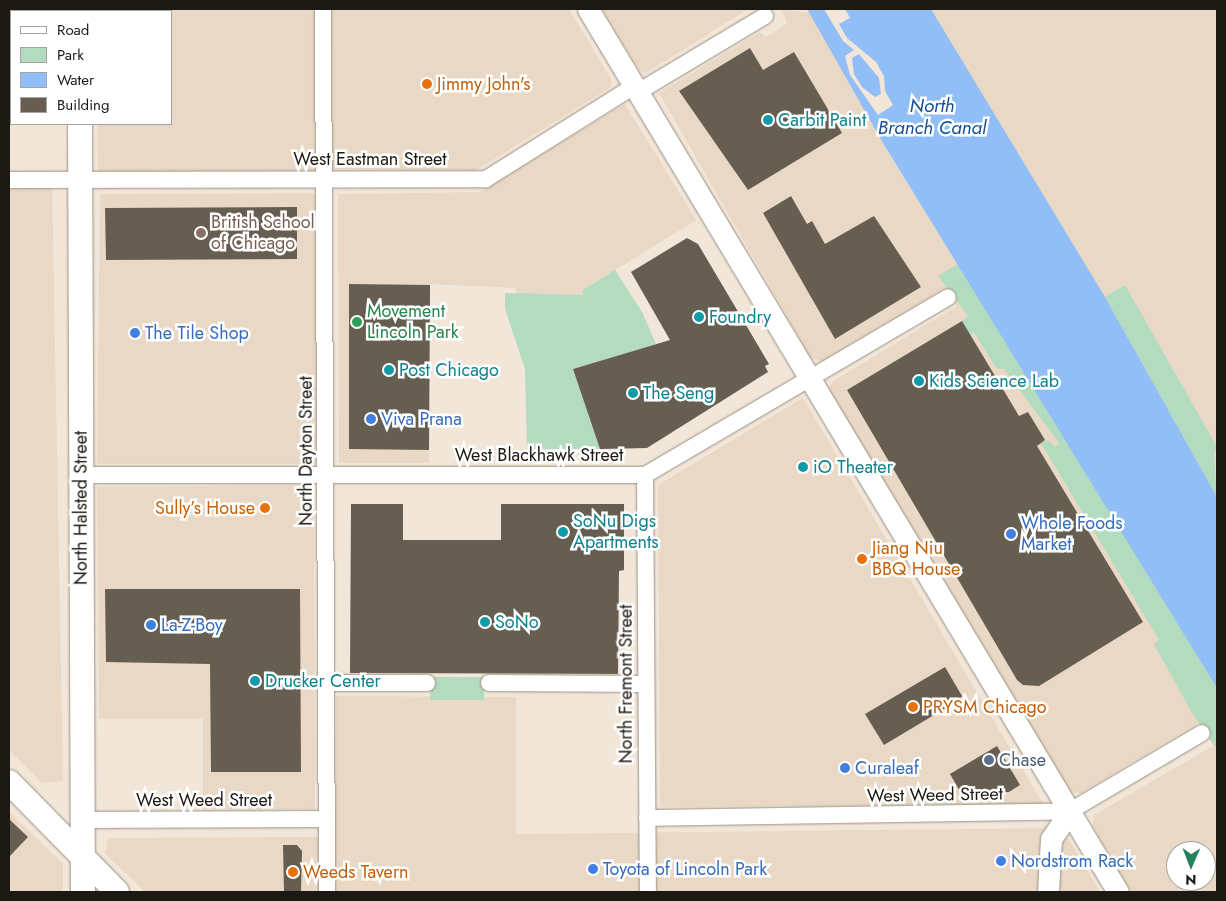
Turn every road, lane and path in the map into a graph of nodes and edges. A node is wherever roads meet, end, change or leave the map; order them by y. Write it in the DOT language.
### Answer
graph roads {
  1 [pos="323,9"];
  2 [pos="588,9"];
  3 [pos="765,16"];
  4 [pos="636,89"];
  5 [pos="80,125"];
  6 [pos="9,180"];
  7 [pos="80,180"];
  8 [pos="325,180"];
  9 [pos="948,297"];
  10 [pos="810,379"];
  11 [pos="81,474"];
  12 [pos="326,475"];
  13 [pos="645,475"];
  14 [pos="326,683"];
  15 [pos="489,683"];
  16 [pos="427,684"];
  17 [pos="646,684"];
  18 [pos="1202,733"];
  19 [pos="9,782"];
  20 [pos="1070,811"];
  21 [pos="647,818"];
  22 [pos="327,819"];
  23 [pos="82,820"];
  24 [pos="83,858"];
  25 [pos="82,892"];
  26 [pos="117,892"];
  27 [pos="327,892"];
  28 [pos="648,892"];
  29 [pos="1048,892"];
  30 [pos="1118,892"];
  1 -- 8 [label="street, North Dayton Street"];
  2 -- 4 [label="street"];
  3 -- 4 [label="street, West Eastman Street"];
  4 -- 8 [label="street, West Eastman Street"];
  4 -- 10 [label="street"];
  5 -- 7 [label="main road, North Halsted Street"];
  6 -- 7 [label="street, West Eastman Street"];
  7 -- 8 [label="street, West Eastman Street"];
  7 -- 11 [label="main road, North Halsted Street"];
  8 -- 12 [label="street, North Dayton Street"];
  9 -- 10 [label="street, West Blackhawk Street"];
  10 -- 13 [label="street, West Blackhawk Street"];
  10 -- 20 [label="street"];
  11 -- 12 [label="street, West Blackhawk Street"];
  11 -- 23 [label="main road, North Halsted Street"];
  12 -- 13 [label="street, West Blackhawk Street"];
  12 -- 14 [label="street, North Dayton Street"];
  13 -- 17 [label="street, North Fremont Street"];
  14 -- 16 [label="street"];
  14 -- 22 [label="street, North Dayton Street"];
  15 -- 17 [label="street"];
  17 -- 21 [label="street, North Fremont Street"];
  18 -- 20 [label="street, West Weed Street"];
  19 -- 24 [label="main road"];
  20 -- 21 [label="street, West Weed Street"];
  20 -- 29 [label="street"];
  20 -- 30 [label="street"];
  21 -- 28 [label="street, North Fremont Street"];
  22 -- 23 [label="street, West Weed Street"];
  22 -- 27 [label="street, North Dayton Street"];
  23 -- 24 [label="main road, North Halsted Street"];
  24 -- 25 [label="main road, North Halsted Street"];
  24 -- 26 [label="main road"];
}
